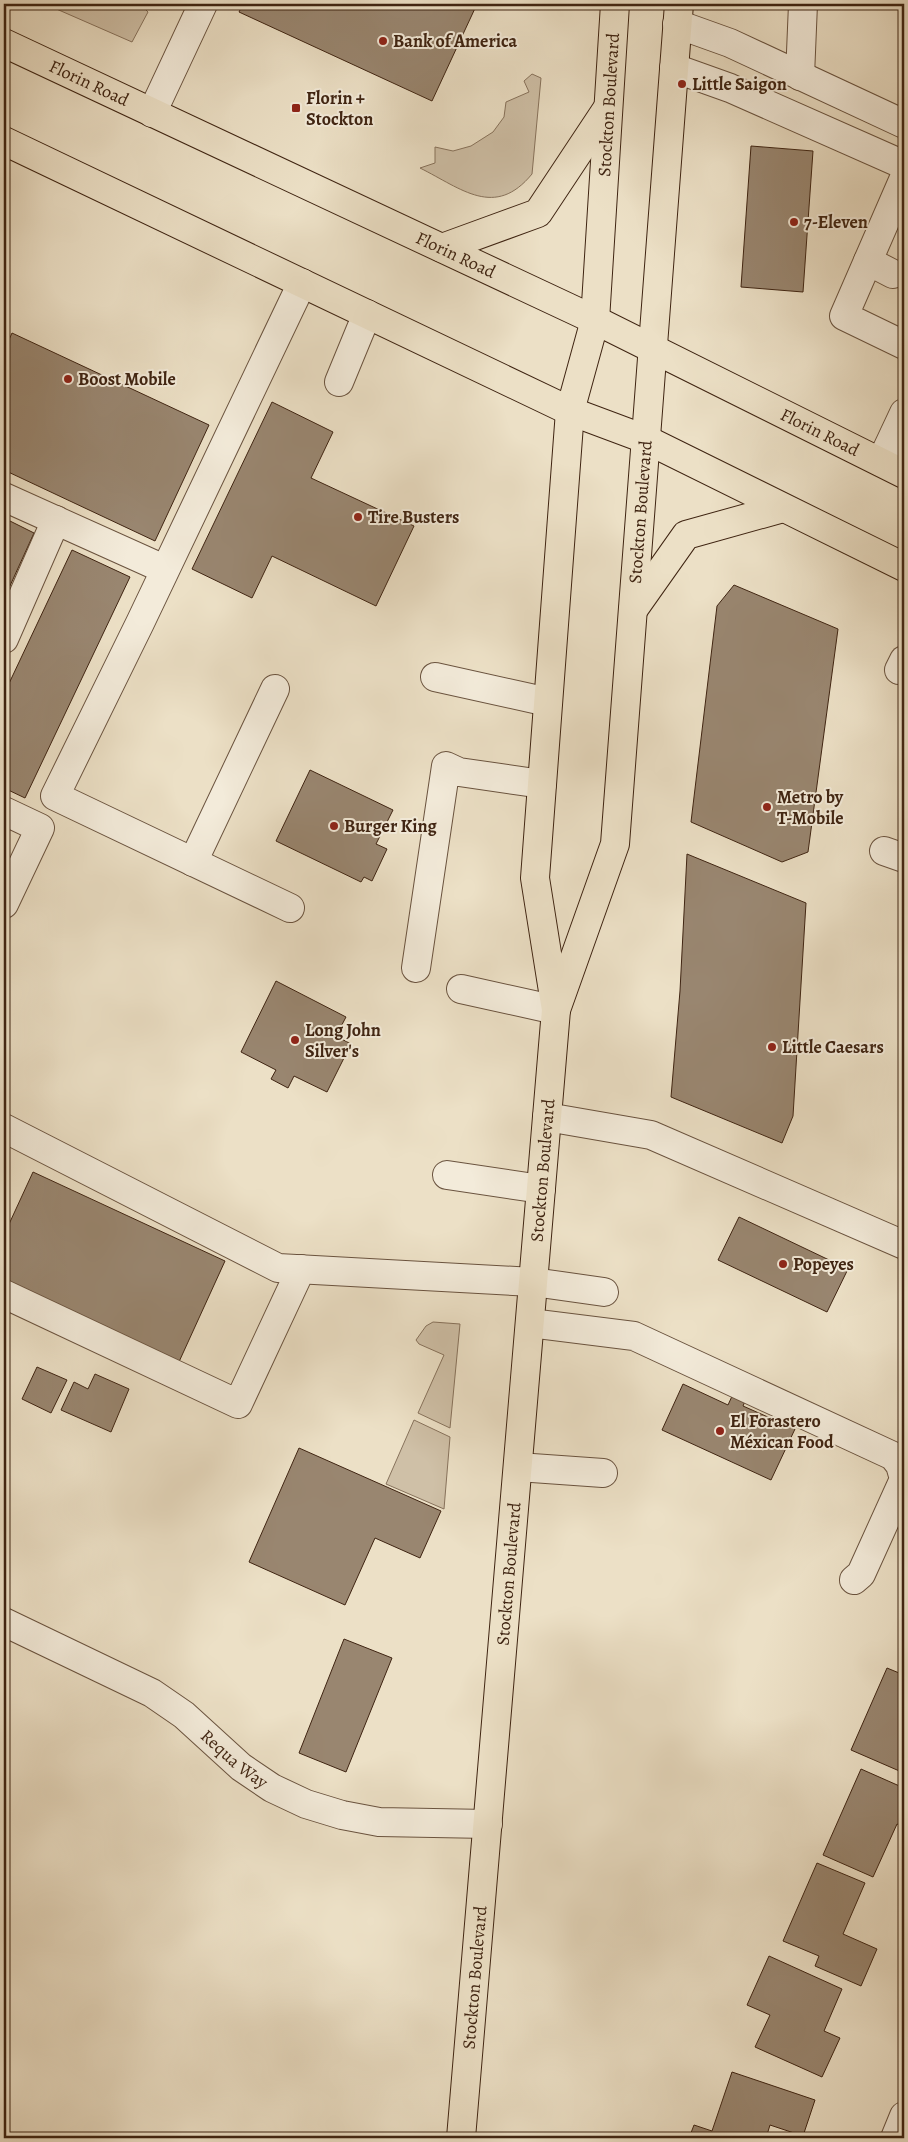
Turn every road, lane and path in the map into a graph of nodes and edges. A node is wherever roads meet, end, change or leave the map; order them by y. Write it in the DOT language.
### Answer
graph roads {
  1 [pos="203,4"];
  2 [pos="615,4"];
  3 [pos="803,4"];
  4 [pos="678,14"];
  5 [pos="4,43"];
  6 [pos="674,68"];
  7 [pos="800,76"];
  8 [pos="608,108"];
  9 [pos="152,113"];
  10 [pos="904,124"];
  11 [pos="4,141"];
  12 [pos="904,166"];
  13 [pos="904,178"];
  14 [pos="895,226"];
  15 [pos="442,248"];
  16 [pos="868,260"];
  17 [pos="893,274"];
  18 [pos="302,283"];
  19 [pos="367,314"];
  20 [pos="595,320"];
  21 [pos="904,345"];
  22 [pos="652,348"];
  23 [pos="339,382"];
  24 [pos="570,411"];
  25 [pos="904,413"];
  26 [pos="645,439"];
  27 [pos="893,468"];
  28 [pos="4,497"];
  29 [pos="783,508"];
  30 [pos="56,520"];
  31 [pos="904,567"];
  32 [pos="164,569"];
  33 [pos="632,611"];
  34 [pos="4,639"];
  35 [pos="435,677"];
  36 [pos="275,689"];
  37 [pos="548,702"];
  38 [pos="542,784"];
  39 [pos="4,811"];
  40 [pos="193,862"];
  41 [pos="4,904"];
  42 [pos="290,908"];
  43 [pos="416,968"];
  44 [pos="460,989"];
  45 [pos="556,1010"];
  46 [pos="547,1117"];
  47 [pos="4,1128"];
  48 [pos="447,1175"];
  49 [pos="541,1189"];
  50 [pos="904,1244"];
  51 [pos="301,1269"];
  52 [pos="534,1282"];
  53 [pos="604,1292"];
  54 [pos="4,1294"];
  55 [pos="530,1323"];
  56 [pos="518,1467"];
  57 [pos="603,1473"];
  58 [pos="854,1580"];
  59 [pos="4,1622"];
  60 [pos="488,1824"];
  61 [pos="904,2116"];
  62 [pos="461,2138"];
  63 [pos="895,2138"];
  1 -- 9 [label="street"];
  2 -- 8 [label="main road, Stockton Boulevard"];
  3 -- 7 [label="street"];
  4 -- 6 [label="main road, Stockton Boulevard"];
  4 -- 7 [label="street"];
  5 -- 9 [label="main road, Florin Road"];
  6 -- 12 [label="street"];
  6 -- 22 [label="main road, Stockton Boulevard"];
  7 -- 10 [label="street"];
  8 -- 15 [label="main road"];
  8 -- 20 [label="main road, Stockton Boulevard"];
  9 -- 15 [label="main road, Florin Road"];
  11 -- 18 [label="main road"];
  13 -- 14 [label="street"];
  14 -- 16 [label="street"];
  15 -- 20 [label="main road, Florin Road"];
  16 -- 17 [label="street"];
  16 -- 21 [label="street"];
  18 -- 19 [label="main road"];
  18 -- 32 [label="street"];
  19 -- 23 [label="street"];
  19 -- 24 [label="main road"];
  20 -- 22 [label="main road, Florin Road"];
  20 -- 24 [label="main road, Stockton Boulevard"];
  22 -- 26 [label="main road, Stockton Boulevard"];
  22 -- 27 [label="main road, Florin Road"];
  24 -- 26 [label="main road"];
  24 -- 37 [label="main road, Stockton Boulevard"];
  25 -- 27 [label="street"];
  26 -- 29 [label="main road"];
  26 -- 33 [label="main road, Stockton Boulevard"];
  28 -- 30 [label="street"];
  29 -- 31 [label="main road"];
  29 -- 33 [label="main road"];
  30 -- 32 [label="street"];
  30 -- 34 [label="street"];
  32 -- 40 [label="street"];
  33 -- 45 [label="main road, Stockton Boulevard"];
  35 -- 37 [label="street"];
  36 -- 40 [label="street"];
  37 -- 38 [label="main road, Stockton Boulevard"];
  38 -- 43 [label="street"];
  38 -- 45 [label="main road, Stockton Boulevard"];
  39 -- 41 [label="street"];
  40 -- 42 [label="street"];
  44 -- 45 [label="street"];
  45 -- 46 [label="main road, Stockton Boulevard"];
  46 -- 49 [label="main road, Stockton Boulevard"];
  46 -- 50 [label="street"];
  47 -- 51 [label="street"];
  48 -- 49 [label="street"];
  49 -- 52 [label="main road, Stockton Boulevard"];
  51 -- 52 [label="street"];
  51 -- 54 [label="street"];
  52 -- 53 [label="street"];
  52 -- 55 [label="main road, Stockton Boulevard"];
  55 -- 56 [label="main road, Stockton Boulevard"];
  55 -- 58 [label="street"];
  56 -- 57 [label="street"];
  56 -- 60 [label="main road, Stockton Boulevard"];
  59 -- 60 [label="street, Requa Way"];
  60 -- 62 [label="main road, Stockton Boulevard"];
  61 -- 63 [label="street"];
}
